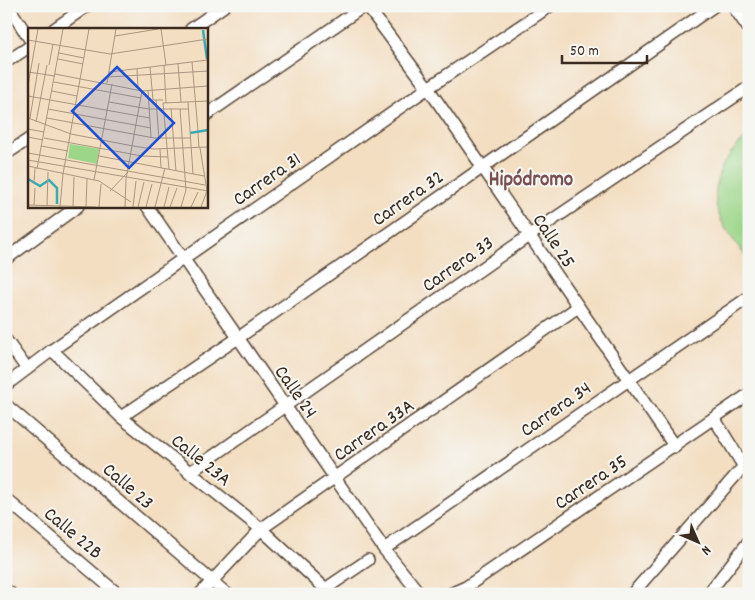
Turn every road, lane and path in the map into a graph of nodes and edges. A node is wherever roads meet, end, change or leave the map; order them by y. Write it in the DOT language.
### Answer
graph roads {
  1 [pos="8,6"];
  2 [pos="87,6"];
  3 [pos="224,6"];
  4 [pos="366,6"];
  5 [pos="550,6"];
  6 [pos="714,6"];
  7 [pos="733,6"];
  8 [pos="55,28"];
  9 [pos="192,28"];
  10 [pos="749,29"];
  11 [pos="28,36"];
  12 [pos="28,48"];
  13 [pos="6,62"];
  14 [pos="749,87"];
  15 [pos="428,88"];
  16 [pos="208,114"];
  17 [pos="28,140"];
  18 [pos="6,154"];
  19 [pos="483,166"];
  20 [pos="75,208"];
  21 [pos="148,208"];
  22 [pos="530,235"];
  23 [pos="184,258"];
  24 [pos="6,259"];
  25 [pos="749,297"];
  26 [pos="578,307"];
  27 [pos="238,338"];
  28 [pos="6,340"];
  29 [pos="52,350"];
  30 [pos="27,369"];
  31 [pos="628,380"];
  32 [pos="6,385"];
  33 [pos="749,394"];
  34 [pos="6,405"];
  35 [pos="284,406"];
  36 [pos="121,417"];
  37 [pos="714,418"];
  38 [pos="675,447"];
  39 [pos="746,471"];
  40 [pos="189,473"];
  41 [pos="335,479"];
  42 [pos="6,499"];
  43 [pos="261,529"];
  44 [pos="749,541"];
  45 [pos="384,549"];
  46 [pos="368,560"];
  47 [pos="212,581"];
  48 [pos="6,590"];
  49 [pos="328,591"];
  50 [pos="470,591"];
  51 [pos="11,594"];
  52 [pos="118,594"];
  53 [pos="200,594"];
  54 [pos="227,594"];
  55 [pos="420,594"];
  56 [pos="450,594"];
  57 [pos="632,594"];
  58 [pos="708,594"];
  1 -- 11 [label="street"];
  2 -- 8 [label="street"];
  3 -- 9 [label="street"];
  4 -- 15 [label="street, Calle 25"];
  4 -- 16 [label="street"];
  5 -- 15 [label="street, Carrera 31"];
  6 -- 19 [label="street, Carrera 32"];
  7 -- 10 [label="street"];
  12 -- 13 [label="street"];
  14 -- 22 [label="street, Carrera 33"];
  15 -- 19 [label="street, Calle 25"];
  15 -- 23 [label="street, Carrera 31"];
  17 -- 18 [label="street"];
  19 -- 22 [label="street, Calle 25"];
  19 -- 27 [label="street, Carrera 32"];
  20 -- 24 [label="street"];
  21 -- 23 [label="street, Calle 24"];
  22 -- 26 [label="street, Calle 25"];
  22 -- 35 [label="street, Carrera 33"];
  23 -- 27 [label="street, Calle 24"];
  23 -- 29 [label="street, Carrera 31"];
  25 -- 31 [label="street, Carrera 34"];
  26 -- 31 [label="street, Calle 25"];
  26 -- 41 [label="street, Carrera 33A"];
  27 -- 35 [label="street, Calle 24"];
  27 -- 36 [label="street, Carrera 32"];
  28 -- 30 [label="street"];
  29 -- 30 [label="street, Carrera 31"];
  29 -- 36 [label="street, Calle 23A"];
  30 -- 32 [label="street, Carrera 31"];
  31 -- 38 [label="street, Calle 25"];
  31 -- 45 [label="street, Carrera 34"];
  33 -- 37 [label="street, Carrera 35"];
  34 -- 47 [label="street, Calle 23"];
  35 -- 40 [label="street, Carrera 33"];
  35 -- 41 [label="street, Calle 24"];
  36 -- 40 [label="street, Calle 23A"];
  37 -- 38 [label="street, Carrera 35"];
  37 -- 39 [label="street"];
  38 -- 50 [label="street, Carrera 35"];
  39 -- 57 [label="street"];
  40 -- 43 [label="street, Calle 23A"];
  41 -- 43 [label="street, Carrera 33A"];
  41 -- 45 [label="street, Calle 24"];
  42 -- 52 [label="street, Calle 22B"];
  43 -- 47 [label="street, Carrera 33A"];
  43 -- 49 [label="street, Calle 23A"];
  44 -- 58 [label="street"];
  45 -- 55 [label="street, Calle 24"];
  46 -- 49 [label="street"];
  47 -- 53 [label="street, Carrera 33A"];
  47 -- 54 [label="street, Calle 23"];
  48 -- 51 [label="street"];
  50 -- 56 [label="street, Carrera 35"];
}
